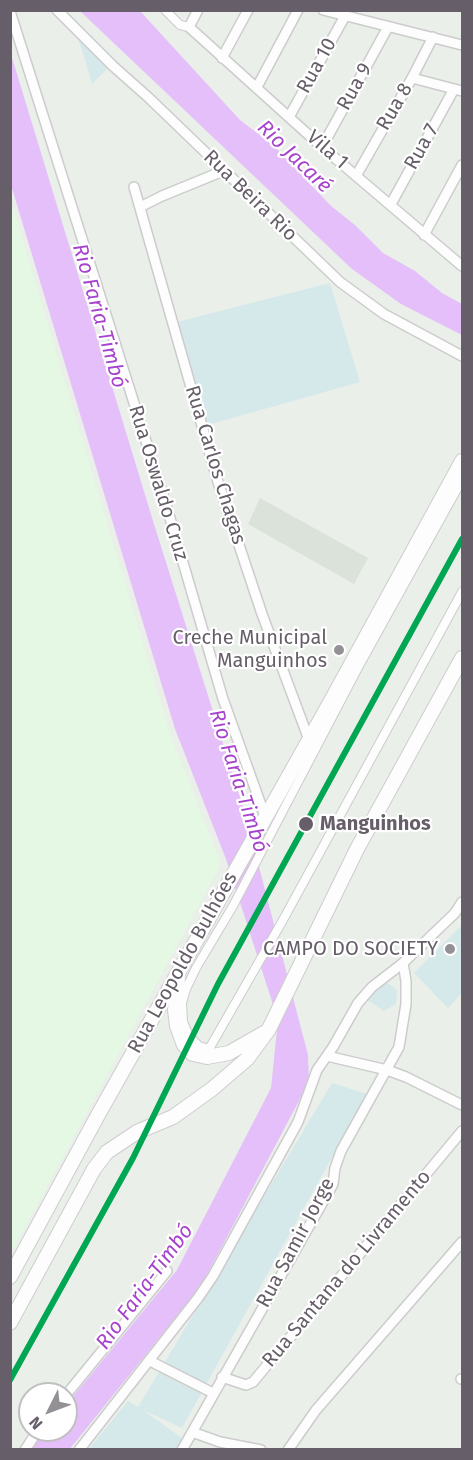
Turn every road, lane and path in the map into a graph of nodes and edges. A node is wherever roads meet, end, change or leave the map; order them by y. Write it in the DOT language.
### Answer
graph roads {
  1 [pos="57,10"];
  2 [pos="165,10"];
  3 [pos="198,10"];
  4 [pos="248,10"];
  5 [pos="298,10"];
  6 [pos="323,10"];
  7 [pos="10,11"];
  8 [pos="345,16"];
  9 [pos="189,27"];
  10 [pos="388,27"];
  11 [pos="433,37"];
  12 [pos="462,45"];
  13 [pos="222,58"];
  14 [pos="412,78"];
  15 [pos="257,87"];
  16 [pos="458,90"];
  17 [pos="289,117"];
  18 [pos="322,147"];
  19 [pos="462,165"];
  20 [pos="223,171"];
  21 [pos="356,176"];
  22 [pos="134,187"];
  23 [pos="391,204"];
  24 [pos="140,207"];
  25 [pos="424,235"];
  26 [pos="461,262"];
  27 [pos="462,356"];
  28 [pos="462,461"];
  29 [pos="462,480"];
  30 [pos="462,592"];
  31 [pos="462,658"];
  32 [pos="309,740"];
  33 [pos="265,816"];
  34 [pos="462,902"];
  35 [pos="403,963"];
  36 [pos="179,971"];
  37 [pos="272,1024"];
  38 [pos="327,1056"];
  39 [pos="387,1070"];
  40 [pos="462,1105"];
  41 [pos="462,1131"];
  42 [pos="462,1242"];
  43 [pos="167,1271"];
  44 [pos="10,1277"];
  45 [pos="10,1323"];
  46 [pos="150,1361"];
  47 [pos="222,1377"];
  48 [pos="77,1382"];
  49 [pos="213,1393"];
  50 [pos="192,1432"];
  51 [pos="223,1446"];
  52 [pos="80,1449"];
  53 [pos="182,1449"];
  54 [pos="261,1449"];
  55 [pos="288,1449"];
  1 -- 20 [label="street, Rua Beira Rio"];
  2 -- 9 [label="street, Vila 1"];
  3 -- 9 [label="street"];
  4 -- 13 [label="street"];
  5 -- 15 [label="street"];
  6 -- 8 [label="street"];
  7 -- 33 [label="street, Rua Oswaldo Cruz"];
  8 -- 10 [label="street"];
  8 -- 17 [label="street, Rua 10"];
  9 -- 13 [label="street, Vila 1"];
  10 -- 11 [label="street"];
  10 -- 18 [label="street, Rua 9"];
  11 -- 12 [label="street"];
  11 -- 14 [label="street, Rua 8"];
  13 -- 15 [label="street, Vila 1"];
  14 -- 16 [label="street"];
  14 -- 21 [label="street, Rua 8"];
  15 -- 17 [label="street, Vila 1"];
  16 -- 23 [label="street, Rua 7"];
  17 -- 18 [label="street, Vila 1"];
  18 -- 21 [label="street, Vila 1"];
  19 -- 25 [label="street"];
  20 -- 24 [label="street"];
  20 -- 27 [label="street, Rua Beira Rio"];
  21 -- 23 [label="street, Vila 1"];
  22 -- 24 [label="street, Rua Carlos Chagas"];
  23 -- 25 [label="street, Vila 1"];
  24 -- 32 [label="street, Rua Carlos Chagas"];
  25 -- 26 [label="street, Vila 1"];
  28 -- 32 [label="main road, Rua Leopoldo Bulhões"];
  29 -- 30 [label="street"];
  31 -- 37 [label="main road"];
  32 -- 33 [label="main road, Rua Leopoldo Bulhões"];
  33 -- 36 [label="main road, Rua Leopoldo Bulhões"];
  34 -- 35 [label="street"];
  35 -- 38 [label="street"];
  35 -- 39 [label="street, Rua Samir Jorge"];
  36 -- 37 [label="main road"];
  36 -- 44 [label="main road, Rua Leopoldo Bulhões"];
  37 -- 45 [label="main road"];
  38 -- 39 [label="street"];
  38 -- 46 [label="street"];
  39 -- 40 [label="street"];
  39 -- 47 [label="street, Rua Samir Jorge"];
  41 -- 47 [label="street, Rua Santana do Livramento"];
  42 -- 55 [label="street"];
  43 -- 48 [label="street"];
  46 -- 49 [label="street"];
  46 -- 52 [label="street"];
  47 -- 49 [label="street, Rua Samir Jorge"];
  49 -- 50 [label="street, Rua Samir Jorge"];
  50 -- 51 [label="street"];
  50 -- 53 [label="street, Rua Samir Jorge"];
  51 -- 54 [label="street"];
}
